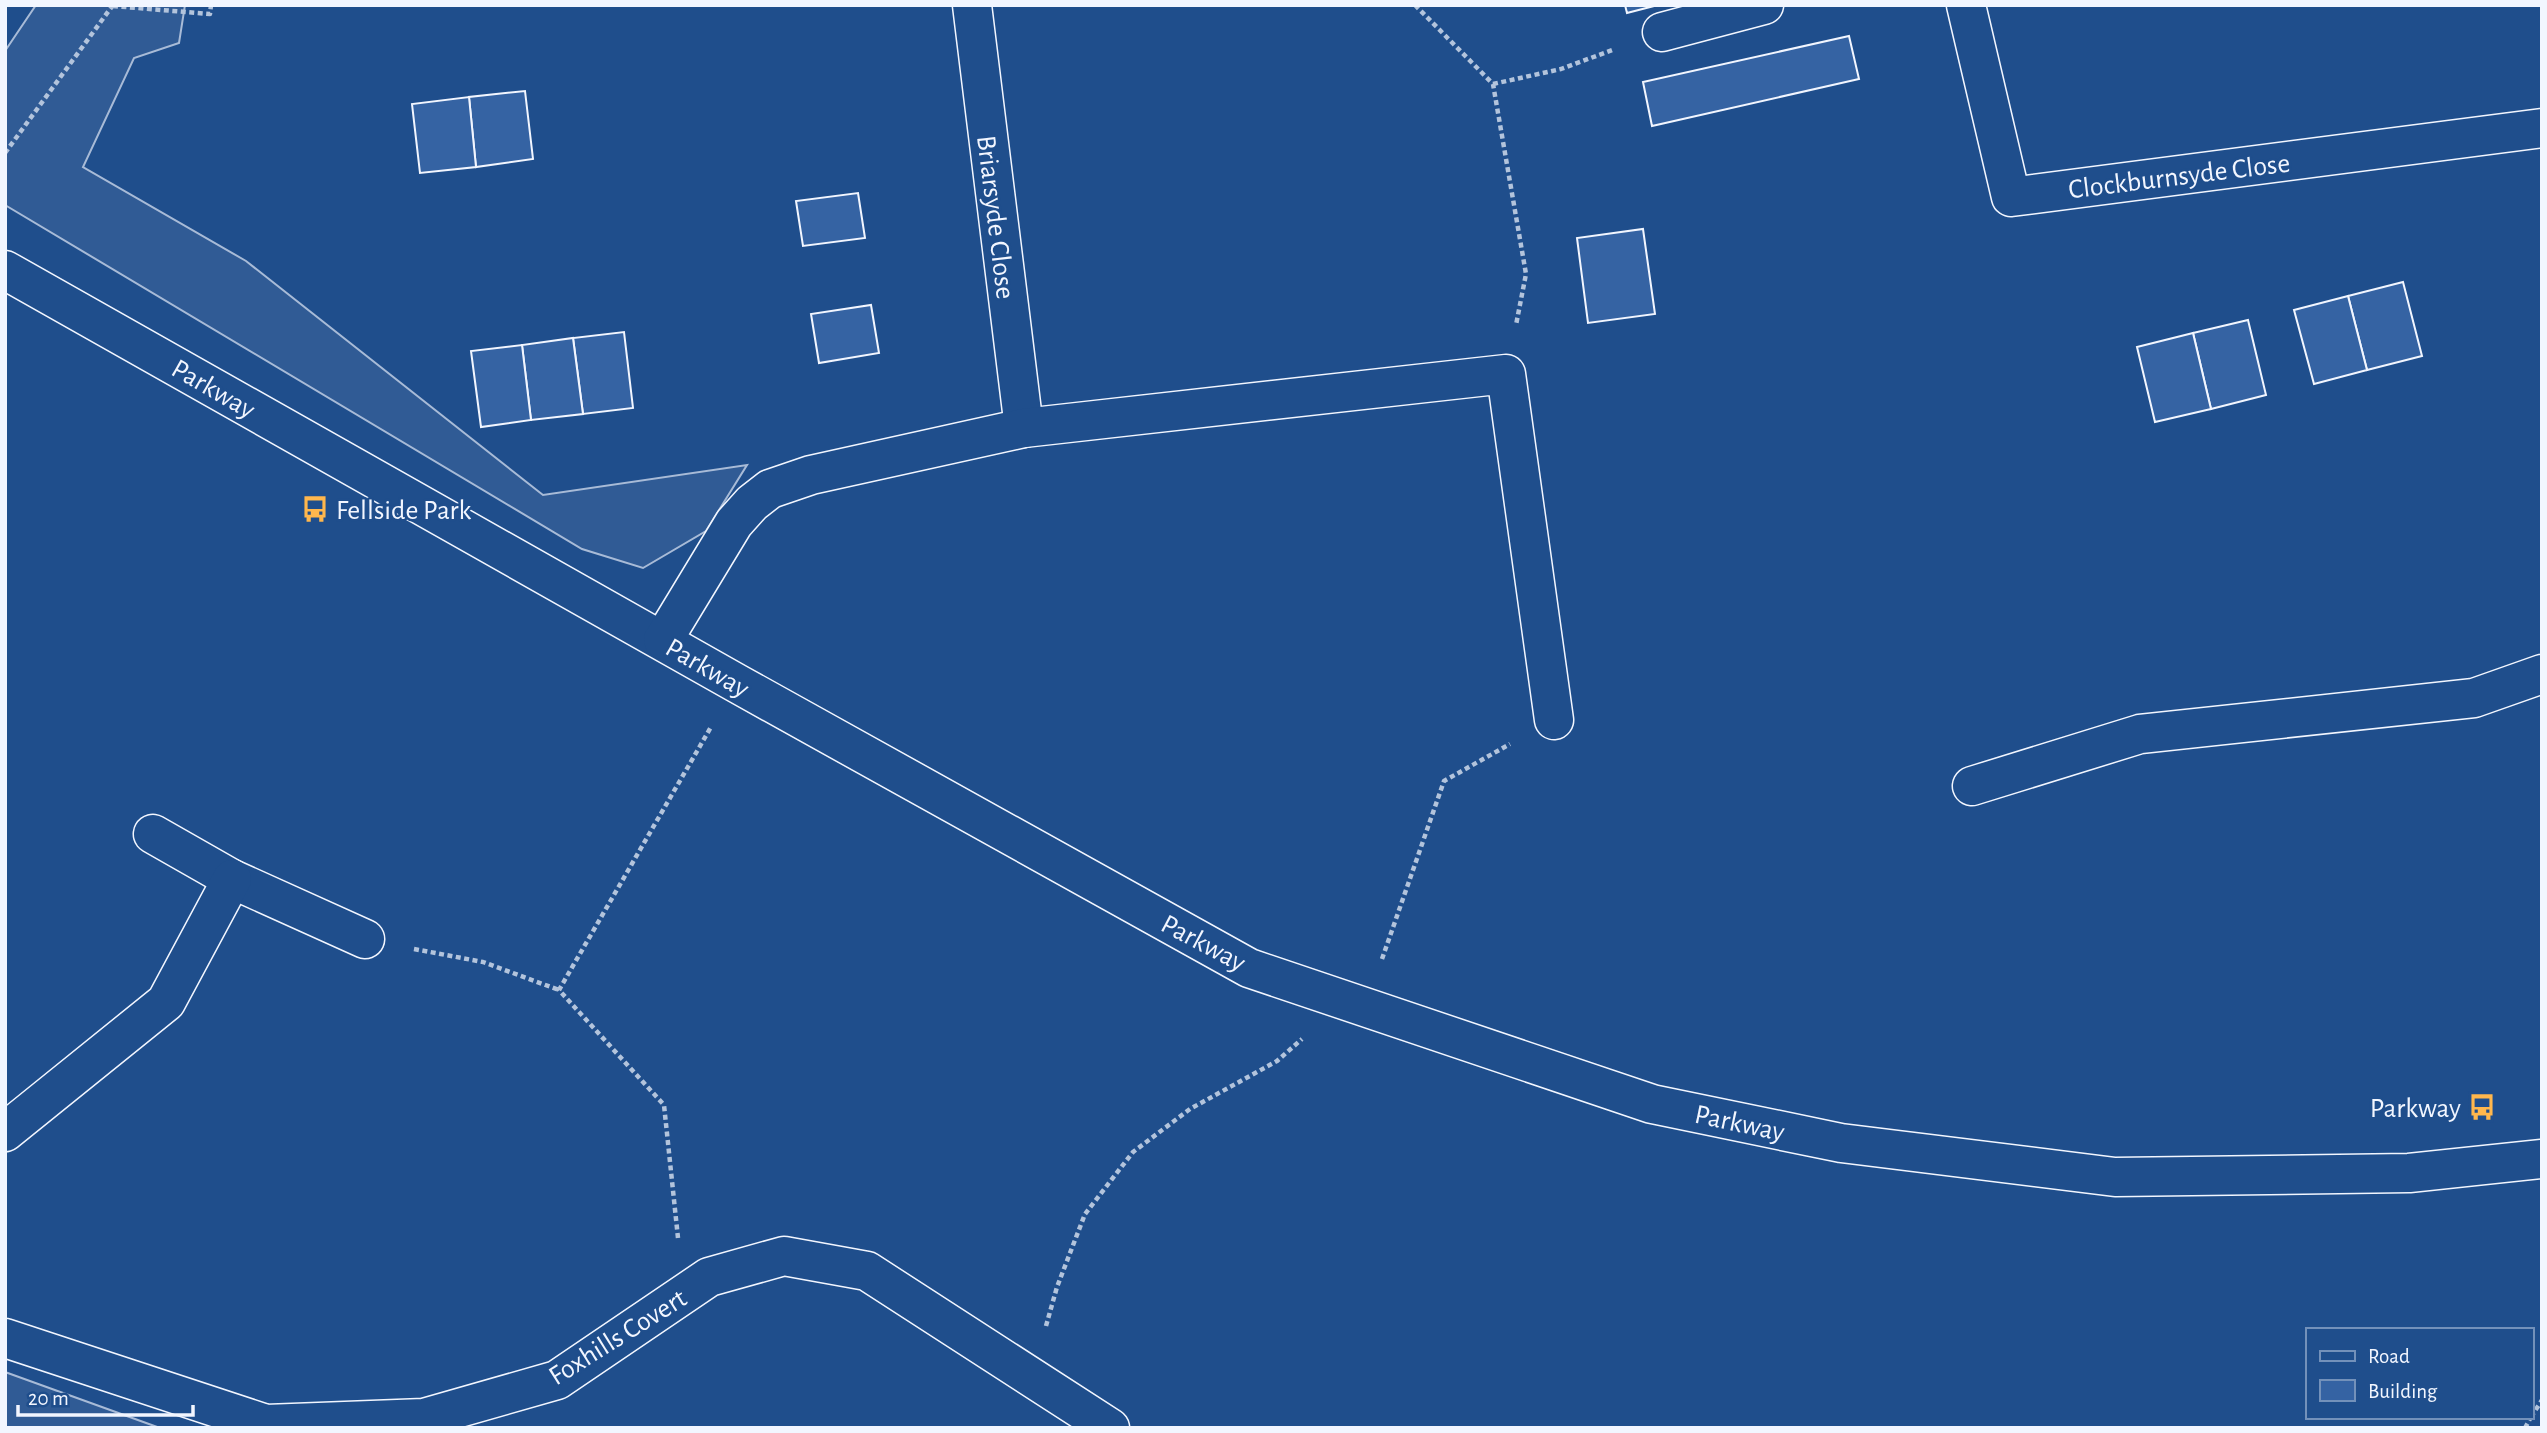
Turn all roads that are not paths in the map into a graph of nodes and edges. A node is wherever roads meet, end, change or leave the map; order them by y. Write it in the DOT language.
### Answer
graph roads {
  1 [pos="972,5"];
  2 [pos="1764,5"];
  3 [pos="1966,5"];
  4 [pos="1662,32"];
  5 [pos="2542,128"];
  6 [pos="5,270"];
  7 [pos="1024,428"];
  8 [pos="663,640"];
  9 [pos="2542,674"];
  10 [pos="1554,720"];
  11 [pos="1972,786"];
  12 [pos="153,834"];
  13 [pos="232,878"];
  14 [pos="365,939"];
  15 [pos="5,1132"];
  16 [pos="2542,1159"];
  17 [pos="5,1338"];
  18 [pos="1111,1428"];
  1 -- 7 [label="street, Briarsyde Close"];
  2 -- 4 [label="street"];
  3 -- 5 [label="street, Clockburnsyde Close"];
  6 -- 8 [label="street, Parkway"];
  7 -- 8 [label="street"];
  7 -- 10 [label="street"];
  8 -- 16 [label="street, Parkway"];
  9 -- 11 [label="street"];
  12 -- 13 [label="street"];
  13 -- 14 [label="street"];
  13 -- 15 [label="street"];
  17 -- 18 [label="street, Foxhills Covert"];
}
